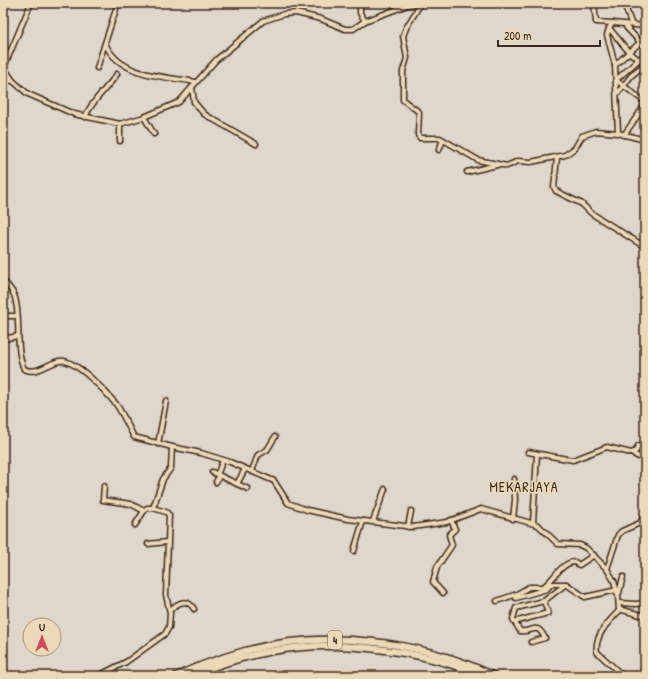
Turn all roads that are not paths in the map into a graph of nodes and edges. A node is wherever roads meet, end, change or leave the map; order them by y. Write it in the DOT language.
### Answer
graph roads {
  1 [pos="31,3"];
  2 [pos="118,3"];
  3 [pos="360,3"];
  4 [pos="421,3"];
  5 [pos="594,3"];
  6 [pos="624,3"];
  7 [pos="407,4"];
  8 [pos="365,21"];
  9 [pos="612,22"];
  10 [pos="631,23"];
  11 [pos="645,26"];
  12 [pos="626,27"];
  13 [pos="609,28"];
  14 [pos="645,38"];
  15 [pos="105,42"];
  16 [pos="640,42"];
  17 [pos="629,52"];
  18 [pos="645,54"];
  19 [pos="639,60"];
  20 [pos="645,64"];
  21 [pos="615,65"];
  22 [pos="4,67"];
  23 [pos="97,68"];
  24 [pos="116,74"];
  25 [pos="3,79"];
  26 [pos="616,80"];
  27 [pos="12,81"];
  28 [pos="196,82"];
  29 [pos="192,86"];
  30 [pos="624,86"];
  31 [pos="617,94"];
  32 [pos="645,102"];
  33 [pos="645,105"];
  34 [pos="85,117"];
  35 [pos="144,117"];
  36 [pos="120,124"];
  37 [pos="618,133"];
  38 [pos="154,134"];
  39 [pos="624,135"];
  40 [pos="443,140"];
  41 [pos="645,140"];
  42 [pos="120,141"];
  43 [pos="256,144"];
  44 [pos="439,150"];
  45 [pos="557,158"];
  46 [pos="498,165"];
  47 [pos="467,172"];
  48 [pos="645,247"];
  49 [pos="3,280"];
  50 [pos="3,316"];
  51 [pos="17,316"];
  52 [pos="18,336"];
  53 [pos="3,339"];
  54 [pos="166,401"];
  55 [pos="275,437"];
  56 [pos="158,444"];
  57 [pos="638,446"];
  58 [pos="172,447"];
  59 [pos="528,452"];
  60 [pos="631,453"];
  61 [pos="537,454"];
  62 [pos="223,460"];
  63 [pos="645,460"];
  64 [pos="245,469"];
  65 [pos="252,471"];
  66 [pos="212,472"];
  67 [pos="218,475"];
  68 [pos="514,479"];
  69 [pos="216,482"];
  70 [pos="237,484"];
  71 [pos="104,486"];
  72 [pos="248,489"];
  73 [pos="385,489"];
  74 [pos="153,508"];
  75 [pos="411,510"];
  76 [pos="144,511"];
  77 [pos="645,514"];
  78 [pos="513,519"];
  79 [pos="452,520"];
  80 [pos="364,521"];
  81 [pos="373,521"];
  82 [pos="533,523"];
  83 [pos="640,523"];
  84 [pos="135,525"];
  85 [pos="645,526"];
  86 [pos="408,527"];
  87 [pos="167,542"];
  88 [pos="148,544"];
  89 [pos="354,551"];
  90 [pos="594,555"];
  91 [pos="607,569"];
  92 [pos="622,577"];
  93 [pos="566,584"];
  94 [pos="617,590"];
  95 [pos="443,593"];
  96 [pos="618,596"];
  97 [pos="516,598"];
  98 [pos="497,601"];
  99 [pos="544,601"];
  100 [pos="619,603"];
  101 [pos="645,603"];
  102 [pos="194,609"];
  103 [pos="170,610"];
  104 [pos="619,610"];
  105 [pos="641,615"];
  106 [pos="514,622"];
  107 [pos="531,642"];
  108 [pos="98,676"];
  109 [pos="176,676"];
  110 [pos="189,676"];
  111 [pos="482,676"];
  112 [pos="494,676"];
  113 [pos="623,676"];
  1 -- 22 [label="street"];
  2 -- 15 [label="street"];
  3 -- 8 [label="street"];
  4 -- 7 [label="street"];
  4 -- 40 [label="street"];
  5 -- 9 [label="street"];
  6 -- 10 [label="street"];
  7 -- 8 [label="street"];
  8 -- 28 [label="street"];
  9 -- 10 [label="street"];
  9 -- 13 [label="street"];
  10 -- 11 [label="street"];
  12 -- 16 [label="street"];
  13 -- 17 [label="street"];
  13 -- 21 [label="street"];
  14 -- 16 [label="street"];
  15 -- 23 [label="street"];
  15 -- 28 [label="street"];
  16 -- 17 [label="street"];
  17 -- 19 [label="street"];
  17 -- 21 [label="street"];
  18 -- 19 [label="street"];
  19 -- 26 [label="street"];
  20 -- 30 [label="street"];
  21 -- 26 [label="street"];
  22 -- 27 [label="street"];
  24 -- 34 [label="street"];
  25 -- 27 [label="street"];
  26 -- 30 [label="street"];
  26 -- 31 [label="street"];
  27 -- 34 [label="street"];
  28 -- 29 [label="street"];
  29 -- 35 [label="street"];
  29 -- 43 [label="street"];
  30 -- 31 [label="street"];
  30 -- 32 [label="street"];
  31 -- 37 [label="street"];
  33 -- 39 [label="street"];
  34 -- 36 [label="street"];
  35 -- 36 [label="street"];
  35 -- 38 [label="street"];
  36 -- 42 [label="street"];
  37 -- 39 [label="street"];
  37 -- 45 [label="street"];
  39 -- 41 [label="street"];
  40 -- 44 [label="street"];
  40 -- 46 [label="street"];
  45 -- 46 [label="street"];
  45 -- 48 [label="street"];
  46 -- 47 [label="street"];
  49 -- 51 [label="street"];
  50 -- 51 [label="street"];
  51 -- 52 [label="street"];
  52 -- 53 [label="street"];
  52 -- 56 [label="street"];
  54 -- 56 [label="street"];
  55 -- 65 [label="street"];
  56 -- 58 [label="street"];
  57 -- 60 [label="street"];
  58 -- 62 [label="street"];
  58 -- 74 [label="street"];
  59 -- 61 [label="street"];
  60 -- 61 [label="street"];
  60 -- 63 [label="street"];
  61 -- 82 [label="street"];
  62 -- 64 [label="street"];
  62 -- 67 [label="street"];
  64 -- 65 [label="street"];
  64 -- 70 [label="street"];
  65 -- 80 [label="street"];
  66 -- 67 [label="street"];
  67 -- 69 [label="street"];
  67 -- 70 [label="street"];
  68 -- 78 [label="street"];
  70 -- 72 [label="street"];
  71 -- 76 [label="street"];
  73 -- 81 [label="street"];
  74 -- 76 [label="street"];
  74 -- 87 [label="street"];
  75 -- 86 [label="street"];
  76 -- 84 [label="street"];
  77 -- 83 [label="street"];
  78 -- 79 [label="street"];
  78 -- 82 [label="street"];
  79 -- 86 [label="street"];
  79 -- 95 [label="street"];
  80 -- 81 [label="street"];
  80 -- 89 [label="street"];
  81 -- 86 [label="street"];
  82 -- 90 [label="street"];
  83 -- 85 [label="street"];
  83 -- 91 [label="street"];
  87 -- 88 [label="street"];
  87 -- 103 [label="street"];
  90 -- 91 [label="street"];
  90 -- 98 [label="street"];
  91 -- 94 [label="street"];
  92 -- 96 [label="street"];
  93 -- 94 [label="street"];
  93 -- 97 [label="street"];
  93 -- 99 [label="street"];
  94 -- 96 [label="street"];
  96 -- 100 [label="street"];
  99 -- 106 [label="street"];
  99 -- 106 [label="street"];
  100 -- 101 [label="street"];
  100 -- 104 [label="street"];
  102 -- 103 [label="street"];
  103 -- 108 [label="street"];
  104 -- 105 [label="street"];
  104 -- 113 [label="street"];
  106 -- 107 [label="street"];
  109 -- 112 [label="highway, 4"];
  110 -- 111 [label="highway, 4"];
}
